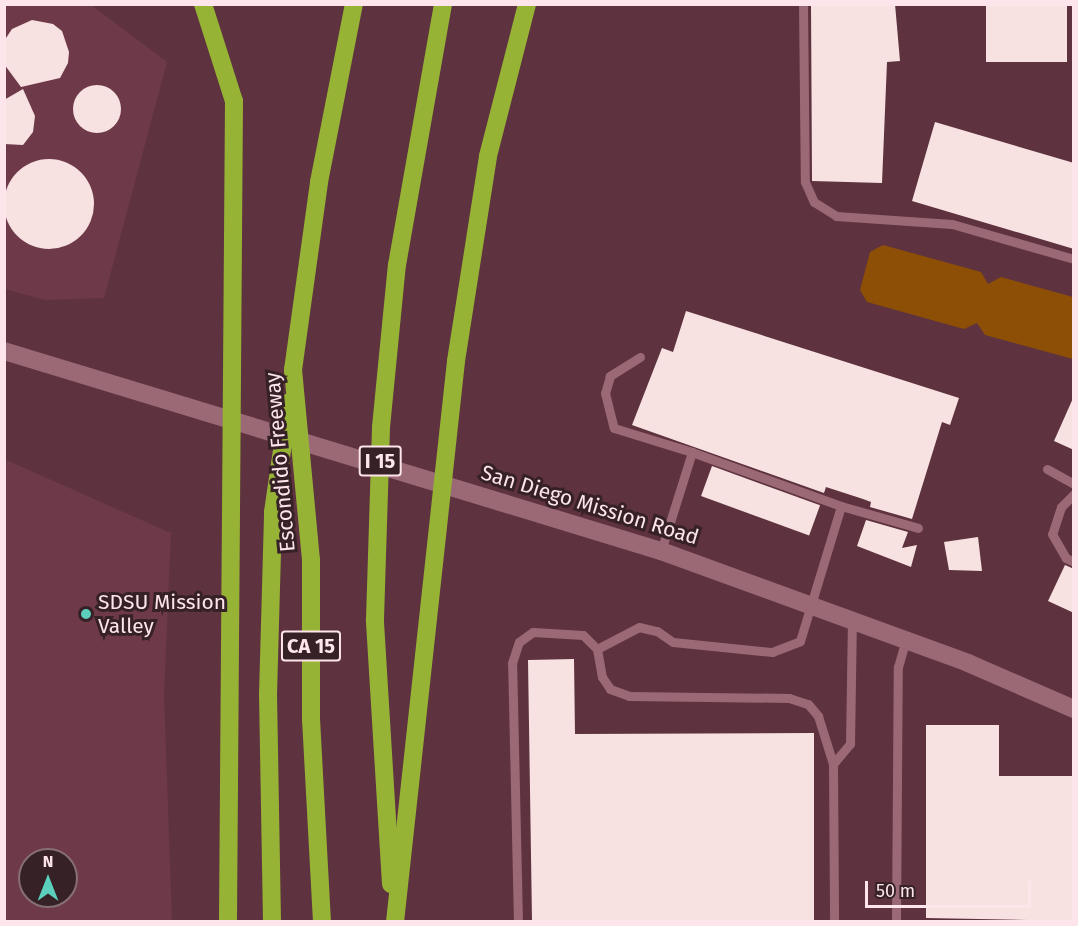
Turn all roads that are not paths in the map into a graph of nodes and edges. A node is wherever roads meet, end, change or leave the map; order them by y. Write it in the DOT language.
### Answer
graph roads {
  1 [pos="203,4"];
  2 [pos="354,4"];
  3 [pos="442,4"];
  4 [pos="527,4"];
  5 [pos="803,4"];
  6 [pos="1074,259"];
  7 [pos="4,351"];
  8 [pos="640,357"];
  9 [pos="4,362"];
  10 [pos="293,370"];
  11 [pos="88,378"];
  12 [pos="692,452"];
  13 [pos="1047,469"];
  14 [pos="1074,484"];
  15 [pos="1074,494"];
  16 [pos="842,506"];
  17 [pos="918,528"];
  18 [pos="661,551"];
  19 [pos="1074,562"];
  20 [pos="810,602"];
  21 [pos="852,618"];
  22 [pos="906,639"];
  23 [pos="597,649"];
  24 [pos="1074,709"];
  25 [pos="833,764"];
  26 [pos="228,921"];
  27 [pos="272,921"];
  28 [pos="322,921"];
  29 [pos="394,921"];
  30 [pos="518,921"];
  31 [pos="834,921"];
  32 [pos="896,921"];
  1 -- 26 [label="highway"];
  2 -- 10 [label="highway, Escondido Freeway"];
  3 -- 29 [label="highway, I 15"];
  4 -- 29 [label="highway"];
  5 -- 6 [label="lane"];
  7 -- 11 [label="main road, San Diego Mission Road"];
  8 -- 12 [label="lane"];
  9 -- 11 [label="main road, San Diego Mission Road"];
  10 -- 27 [label="highway"];
  10 -- 28 [label="highway, Escondido Freeway / CA 15"];
  11 -- 18 [label="main road, San Diego Mission Road"];
  12 -- 16 [label="lane"];
  12 -- 18 [label="lane"];
  13 -- 14 [label="lane"];
  15 -- 19 [label="lane"];
  16 -- 17 [label="lane"];
  16 -- 20 [label="lane"];
  18 -- 20 [label="main road, San Diego Mission Road"];
  20 -- 21 [label="main road, San Diego Mission Road"];
  20 -- 23 [label="lane"];
  21 -- 22 [label="main road, San Diego Mission Road"];
  21 -- 25 [label="lane"];
  22 -- 24 [label="main road, San Diego Mission Road"];
  22 -- 32 [label="lane"];
  23 -- 25 [label="lane"];
  23 -- 30 [label="lane"];
  25 -- 31 [label="lane"];
}
